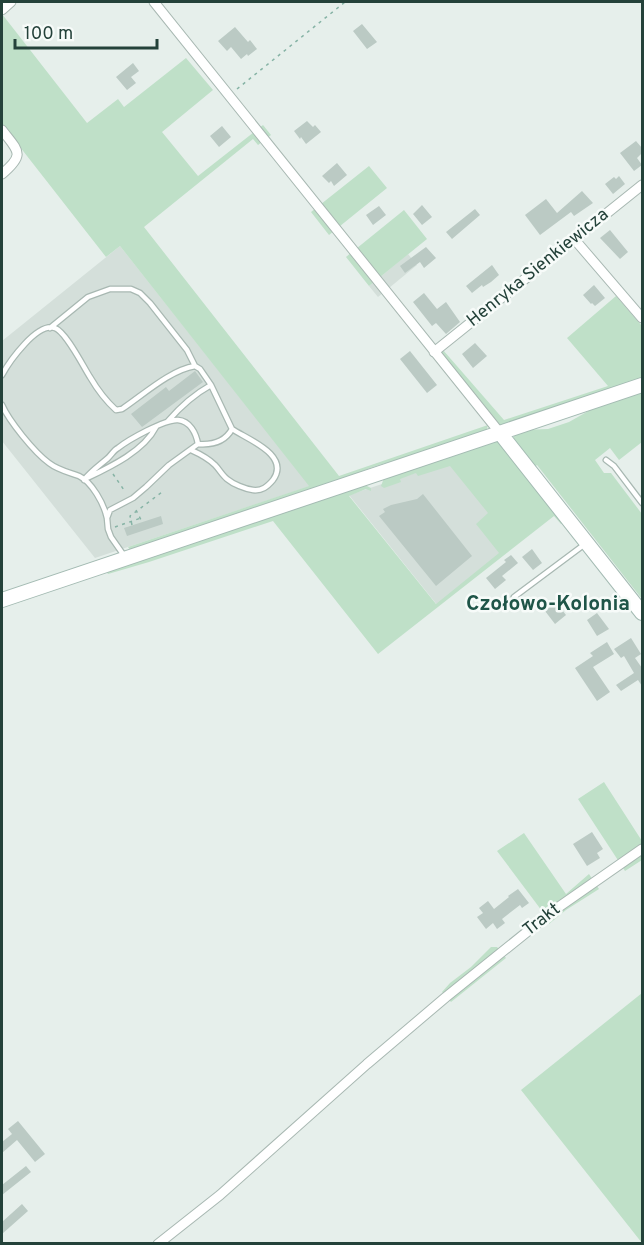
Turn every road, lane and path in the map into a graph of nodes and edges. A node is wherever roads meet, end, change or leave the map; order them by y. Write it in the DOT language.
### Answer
graph roads {
  1 [pos="11,2"];
  2 [pos="154,2"];
  3 [pos="345,2"];
  4 [pos="2,10"];
  5 [pos="228,93"];
  6 [pos="2,130"];
  7 [pos="2,174"];
  8 [pos="642,185"];
  9 [pos="575,240"];
  10 [pos="642,318"];
  11 [pos="50,328"];
  12 [pos="434,352"];
  13 [pos="195,366"];
  14 [pos="2,375"];
  15 [pos="212,385"];
  16 [pos="642,385"];
  17 [pos="2,405"];
  18 [pos="167,422"];
  19 [pos="156,427"];
  20 [pos="232,429"];
  21 [pos="500,434"];
  22 [pos="198,444"];
  23 [pos="190,450"];
  24 [pos="606,460"];
  25 [pos="109,467"];
  26 [pos="84,480"];
  27 [pos="124,490"];
  28 [pos="162,492"];
  29 [pos="642,503"];
  30 [pos="137,510"];
  31 [pos="107,518"];
  32 [pos="141,518"];
  33 [pos="131,522"];
  34 [pos="142,522"];
  35 [pos="132,525"];
  36 [pos="108,529"];
  37 [pos="587,543"];
  38 [pos="125,559"];
  39 [pos="514,597"];
  40 [pos="2,600"];
  41 [pos="642,613"];
  42 [pos="642,849"];
  43 [pos="158,1244"];
  1 -- 4 [label="street"];
  2 -- 5 [label="street"];
  3 -- 5 [label="path"];
  5 -- 12 [label="street"];
  6 -- 7 [label="street"];
  8 -- 9 [label="street, Henryka Sienkiewicza"];
  9 -- 10 [label="street"];
  9 -- 12 [label="street, Henryka Sienkiewicza"];
  11 -- 13 [label="lane"];
  11 -- 13 [label="lane"];
  11 -- 14 [label="lane"];
  12 -- 21 [label="street"];
  13 -- 15 [label="lane"];
  15 -- 18 [label="lane"];
  15 -- 20 [label="lane"];
  16 -- 21 [label="main road"];
  17 -- 26 [label="lane"];
  18 -- 19 [label="lane"];
  18 -- 22 [label="lane"];
  19 -- 25 [label="lane"];
  19 -- 26 [label="lane"];
  20 -- 22 [label="lane"];
  20 -- 23 [label="lane"];
  21 -- 37 [label="main road"];
  21 -- 38 [label="main road"];
  22 -- 23 [label="lane"];
  23 -- 31 [label="lane"];
  24 -- 29 [label="lane"];
  25 -- 26 [label="lane"];
  25 -- 27 [label="path"];
  26 -- 31 [label="lane"];
  28 -- 30 [label="path"];
  30 -- 32 [label="path"];
  30 -- 33 [label="path"];
  31 -- 36 [label="lane"];
  32 -- 33 [label="path"];
  32 -- 34 [label="path"];
  33 -- 35 [label="path"];
  33 -- 36 [label="path"];
  36 -- 38 [label="lane"];
  37 -- 39 [label="lane"];
  37 -- 41 [label="main road"];
  38 -- 40 [label="main road"];
  42 -- 43 [label="street, Trakt"];
}
